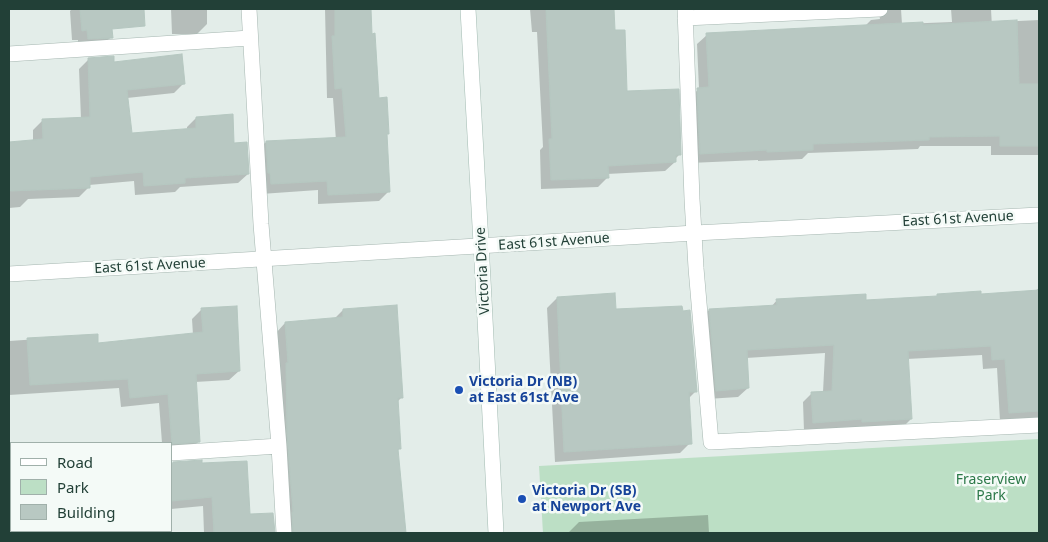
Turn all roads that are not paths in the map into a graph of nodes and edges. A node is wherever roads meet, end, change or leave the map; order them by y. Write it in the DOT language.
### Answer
graph roads {
  1 [pos="249,9"];
  2 [pos="468,9"];
  3 [pos="880,9"];
  4 [pos="685,14"];
  5 [pos="250,38"];
  6 [pos="9,54"];
  7 [pos="1039,215"];
  8 [pos="695,233"];
  9 [pos="481,247"];
  10 [pos="263,259"];
  11 [pos="9,274"];
  12 [pos="1039,425"];
  13 [pos="279,446"];
  14 [pos="172,453"];
  15 [pos="284,533"];
  16 [pos="496,533"];
  1 -- 5 [label="street"];
  2 -- 9 [label="street, Victoria Drive"];
  3 -- 4 [label="street"];
  4 -- 8 [label="street"];
  5 -- 6 [label="street"];
  5 -- 10 [label="street"];
  7 -- 8 [label="street, East 61st Avenue"];
  8 -- 9 [label="street, East 61st Avenue"];
  8 -- 12 [label="street"];
  9 -- 10 [label="street, East 61st Avenue"];
  9 -- 16 [label="street, Victoria Drive"];
  10 -- 11 [label="street, East 61st Avenue"];
  10 -- 13 [label="street"];
  13 -- 14 [label="street"];
  13 -- 15 [label="street"];
}
